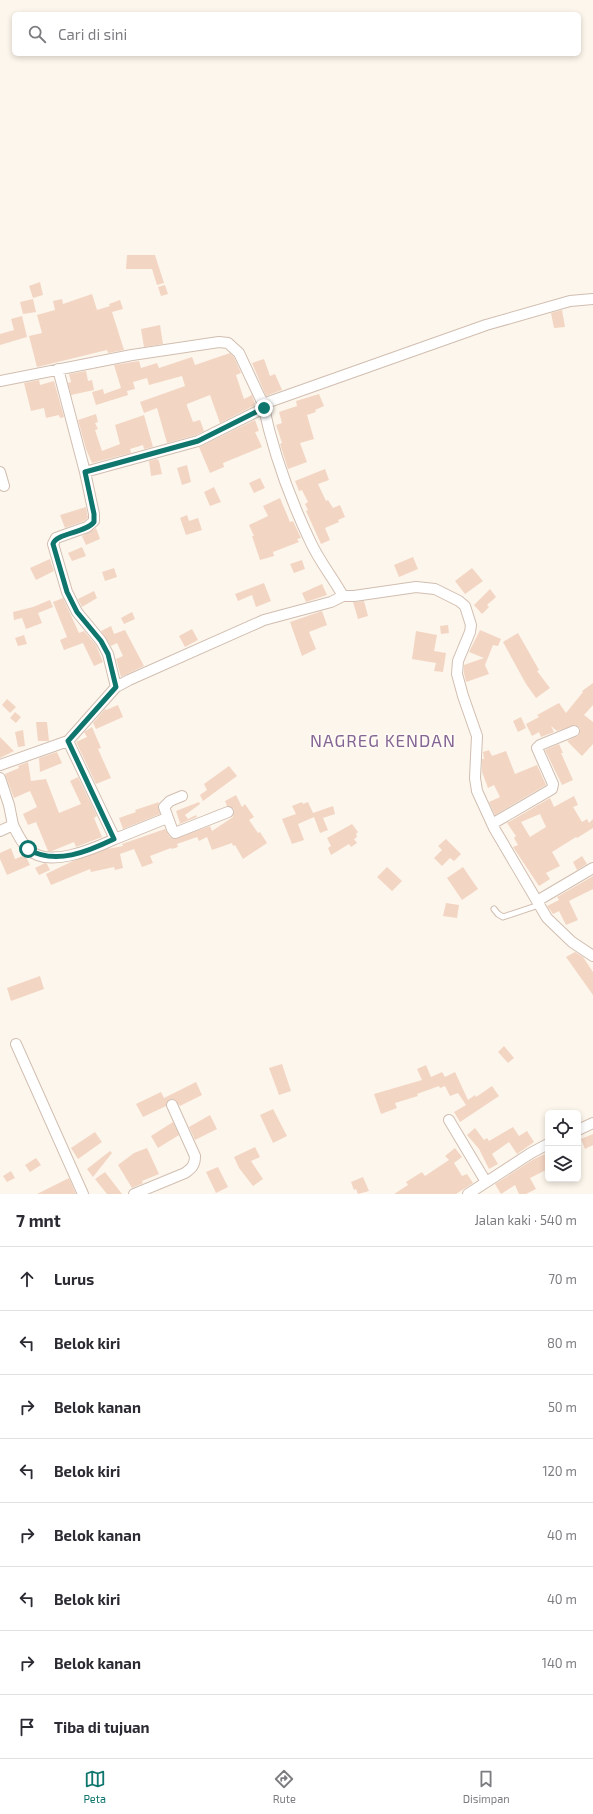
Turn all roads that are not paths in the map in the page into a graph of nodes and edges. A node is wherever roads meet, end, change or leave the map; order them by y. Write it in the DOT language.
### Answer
graph roads {
  1 [pos="593,299"];
  2 [pos="58,369"];
  3 [pos="0,381"];
  4 [pos="263,406"];
  5 [pos="85,472"];
  6 [pos="0,474"];
  7 [pos="4,486"];
  8 [pos="343,596"];
  9 [pos="116,687"];
  10 [pos="574,731"];
  11 [pos="68,741"];
  12 [pos="0,765"];
  13 [pos="0,778"];
  14 [pos="182,796"];
  15 [pos="228,812"];
  16 [pos="167,818"];
  17 [pos="492,824"];
  18 [pos="13,825"];
  19 [pos="0,831"];
  20 [pos="114,839"];
  21 [pos="593,868"];
  22 [pos="538,903"];
  23 [pos="494,908"];
  24 [pos="593,956"];
  25 [pos="16,1044"];
  26 [pos="172,1105"];
  27 [pos="449,1120"];
  28 [pos="593,1123"];
  29 [pos="581,1129"];
  30 [pos="545,1146"];
  31 [pos="486,1182"];
  32 [pos="83,1194"];
  33 [pos="134,1194"];
  34 [pos="468,1194"];
  1 -- 4 [label="street"];
  2 -- 3 [label="street"];
  2 -- 4 [label="street"];
  2 -- 5 [label="street"];
  4 -- 5 [label="street"];
  4 -- 8 [label="street"];
  5 -- 9 [label="street"];
  6 -- 7 [label="street"];
  8 -- 9 [label="street"];
  8 -- 17 [label="street"];
  9 -- 11 [label="street"];
  10 -- 17 [label="street"];
  11 -- 12 [label="street"];
  11 -- 20 [label="street"];
  13 -- 18 [label="street"];
  14 -- 16 [label="street"];
  15 -- 16 [label="street"];
  16 -- 20 [label="street"];
  17 -- 22 [label="street"];
  18 -- 19 [label="street"];
  18 -- 20 [label="street"];
  21 -- 22 [label="street"];
  22 -- 23 [label="lane"];
  22 -- 24 [label="street"];
  25 -- 32 [label="street"];
  26 -- 33 [label="street"];
  27 -- 31 [label="street"];
  28 -- 29 [label="street"];
  30 -- 31 [label="street"];
  31 -- 34 [label="street"];
}
